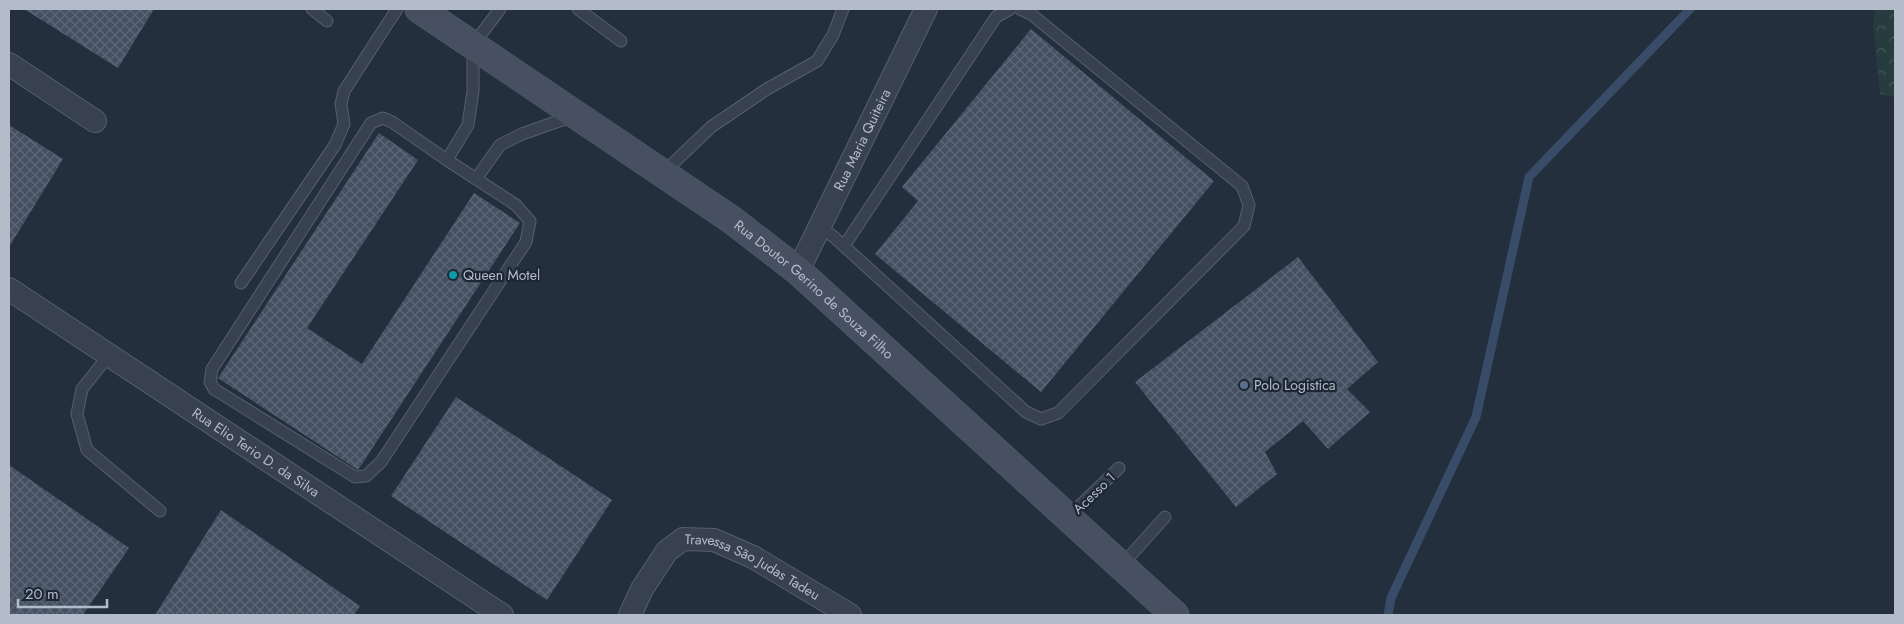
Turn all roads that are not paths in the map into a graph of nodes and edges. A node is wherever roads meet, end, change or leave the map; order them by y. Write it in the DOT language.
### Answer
graph roads {
  1 [pos="312,9"];
  2 [pos="397,9"];
  3 [pos="419,9"];
  4 [pos="500,9"];
  5 [pos="578,9"];
  6 [pos="843,9"];
  7 [pos="926,9"];
  8 [pos="1010,9"];
  9 [pos="1020,9"];
  10 [pos="327,20"];
  11 [pos="621,41"];
  12 [pos="473,45"];
  13 [pos="9,64"];
  14 [pos="576,115"];
  15 [pos="95,121"];
  16 [pos="447,160"];
  17 [pos="663,173"];
  18 [pos="476,179"];
  19 [pos="819,227"];
  20 [pos="844,246"];
  21 [pos="798,271"];
  22 [pos="241,283"];
  23 [pos="9,289"];
  24 [pos="109,355"];
  25 [pos="1119,468"];
  26 [pos="160,511"];
  27 [pos="1068,517"];
  28 [pos="1165,517"];
  29 [pos="1122,566"];
  30 [pos="1170,614"];
  31 [pos="502,615"];
  32 [pos="630,615"];
  33 [pos="850,615"];
  1 -- 10 [label="lane"];
  2 -- 22 [label="lane"];
  3 -- 12 [label="main road, Rua Doutor Gerino de Souza Filho"];
  4 -- 12 [label="lane"];
  5 -- 11 [label="lane"];
  6 -- 17 [label="lane"];
  7 -- 19 [label="street, Rua Maria Quiteira"];
  8 -- 20 [label="lane"];
  9 -- 20 [label="lane"];
  12 -- 14 [label="main road, Rua Doutor Gerino de Souza Filho"];
  12 -- 16 [label="lane"];
  13 -- 15 [label="street"];
  14 -- 17 [label="main road, Rua Doutor Gerino de Souza Filho"];
  14 -- 18 [label="lane"];
  16 -- 18 [label="lane"];
  16 -- 18 [label="lane"];
  17 -- 21 [label="main road, Rua Doutor Gerino de Souza Filho"];
  19 -- 20 [label="lane"];
  19 -- 21 [label="street, Rua Maria Quiteira"];
  21 -- 27 [label="main road, Rua Doutor Gerino de Souza Filho"];
  23 -- 24 [label="street, Rua Elio Terio D. da Silva"];
  24 -- 26 [label="lane"];
  24 -- 31 [label="street, Rua Elio Terio D. da Silva"];
  25 -- 27 [label="lane, Acesso 1"];
  27 -- 29 [label="main road, Rua Doutor Gerino de Souza Filho"];
  28 -- 29 [label="lane"];
  29 -- 30 [label="main road, Rua Doutor Gerino de Souza Filho"];
  32 -- 33 [label="street, Travessa São Judas Tadeu"];
}
